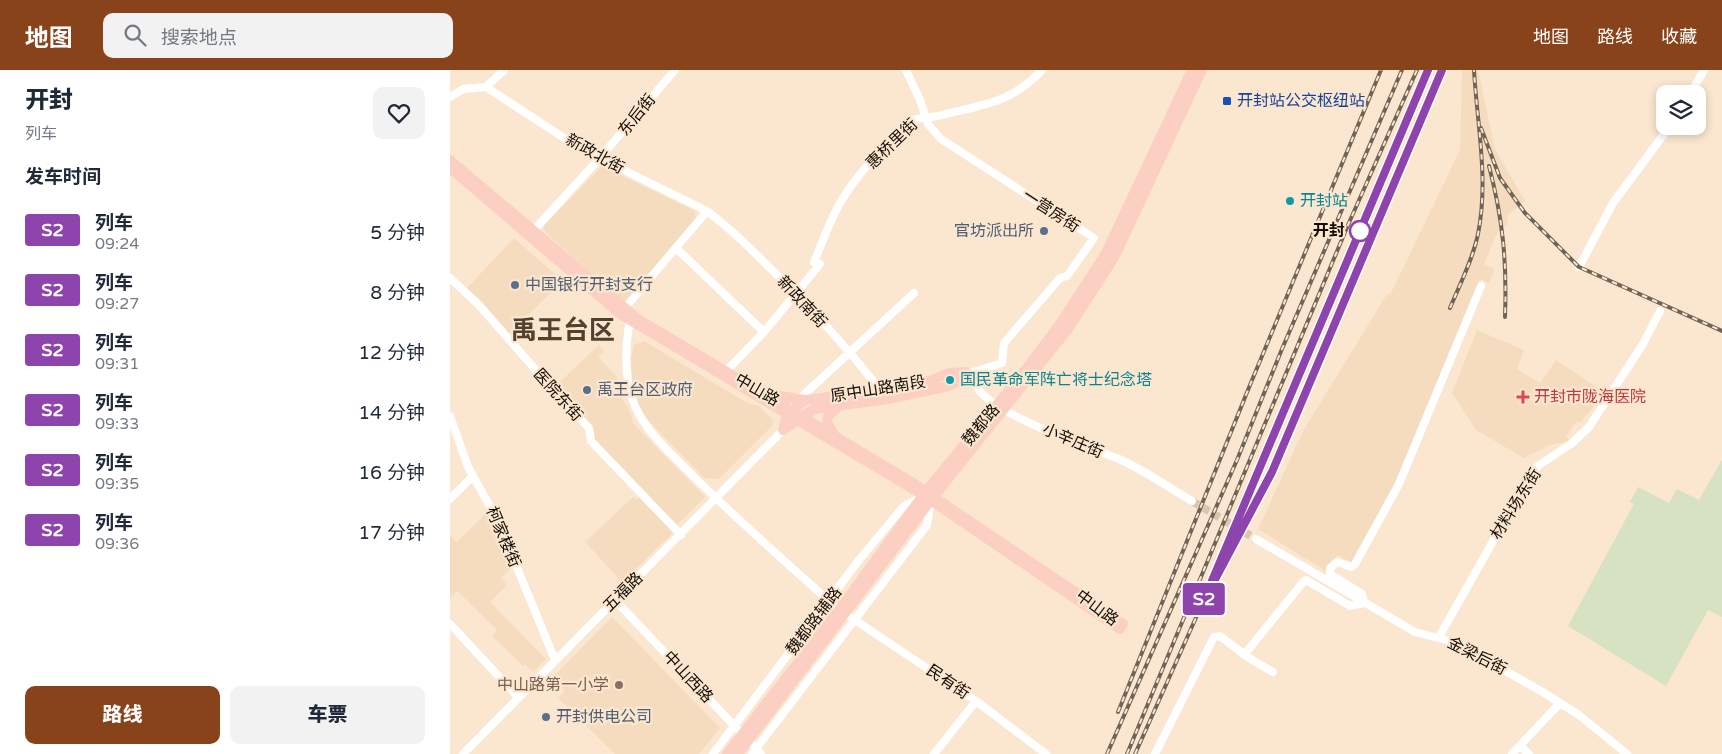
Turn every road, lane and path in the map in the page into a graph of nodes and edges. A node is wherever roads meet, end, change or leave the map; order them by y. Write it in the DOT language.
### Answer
graph roads {
  1 [pos="504,70"];
  2 [pos="674,70"];
  3 [pos="906,70"];
  4 [pos="1042,70"];
  5 [pos="1192,70"];
  6 [pos="1202,70"];
  7 [pos="1704,70"];
  8 [pos="1695,85"];
  9 [pos="486,87"];
  10 [pos="450,97"];
  11 [pos="926,118"];
  12 [pos="1663,135"];
  13 [pos="450,160"];
  14 [pos="600,160"];
  15 [pos="450,168"];
  16 [pos="708,212"];
  17 [pos="532,231"];
  18 [pos="677,248"];
  19 [pos="1579,267"];
  20 [pos="450,278"];
  21 [pos="1481,286"];
  22 [pos="796,294"];
  23 [pos="914,294"];
  24 [pos="624,309"];
  25 [pos="1660,311"];
  26 [pos="630,320"];
  27 [pos="764,332"];
  28 [pos="850,352"];
  29 [pos="725,372"];
  30 [pos="970,373"];
  31 [pos="751,387"];
  32 [pos="885,395"];
  33 [pos="801,400"];
  34 [pos="839,406"];
  35 [pos="1001,407"];
  36 [pos="450,416"];
  37 [pos="794,416"];
  38 [pos="783,430"];
  39 [pos="836,437"];
  40 [pos="473,476"];
  41 [pos="929,496"];
  42 [pos="450,499"];
  43 [pos="717,499"];
  44 [pos="1192,501"];
  45 [pos="681,535"];
  46 [pos="1256,539"];
  47 [pos="614,600"];
  48 [pos="829,601"];
  49 [pos="1364,603"];
  50 [pos="842,612"];
  51 [pos="855,621"];
  52 [pos="450,624"];
  53 [pos="1439,637"];
  54 [pos="1244,655"];
  55 [pos="555,660"];
  56 [pos="1273,672"];
  57 [pos="518,696"];
  58 [pos="976,701"];
  59 [pos="1560,703"];
  60 [pos="734,726"];
  61 [pos="745,738"];
  62 [pos="1520,746"];
  63 [pos="756,752"];
  64 [pos="463,754"];
  65 [pos="713,754"];
  66 [pos="727,754"];
  67 [pos="738,754"];
  68 [pos="934,754"];
  69 [pos="1046,754"];
  70 [pos="1155,754"];
  71 [pos="1512,754"];
  72 [pos="1529,754"];
  73 [pos="1627,754"];
  1 -- 9 [label="street"];
  2 -- 14 [label="street, 东后街"];
  3 -- 11 [label="street, 一营房街"];
  4 -- 11 [label="street, 惠桥里街"];
  5 -- 35 [label="main road, 魏都路"];
  6 -- 35 [label="main road, 魏都路"];
  7 -- 8 [label="street"];
  9 -- 10 [label="street"];
  9 -- 14 [label="street, 新政北街"];
  11 -- 22 [label="street, 惠桥里街"];
  11 -- 30 [label="street, 一营房街"];
  12 -- 19 [label="street"];
  13 -- 17 [label="main road, 中山路"];
  14 -- 16 [label="street, 新政北街"];
  14 -- 17 [label="street, 东后街"];
  15 -- 26 [label="main road, 中山路"];
  16 -- 18 [label="street"];
  16 -- 22 [label="street, 新政南街"];
  17 -- 24 [label="main road, 中山路"];
  18 -- 24 [label="street"];
  18 -- 27 [label="street"];
  20 -- 45 [label="street, 医院东街"];
  21 -- 49 [label="street"];
  22 -- 27 [label="street, 惠桥里街"];
  22 -- 28 [label="street, 新政南街"];
  23 -- 28 [label="street"];
  24 -- 29 [label="main road, 中山路"];
  25 -- 53 [label="street, 材料场东街"];
  26 -- 37 [label="main road, 中山路"];
  26 -- 43 [label="street, 民有街"];
  27 -- 29 [label="street, 惠桥里街"];
  28 -- 32 [label="street, 新政南街"];
  28 -- 33 [label="street"];
  29 -- 31 [label="main road, 中山路"];
  30 -- 32 [label="main road, 原中山路南段"];
  30 -- 35 [label="street, 小辛庄街"];
  31 -- 33 [label="main road"];
  31 -- 37 [label="main road, 中山路"];
  32 -- 33 [label="main road, 原中山路南段"];
  32 -- 34 [label="main road, 原中山路南段"];
  33 -- 37 [label="main road"];
  34 -- 37 [label="main road, 原中山路南段"];
  34 -- 39 [label="main road"];
  35 -- 41 [label="main road, 魏都路"];
  35 -- 44 [label="street, 小辛庄街"];
  36 -- 40 [label="street, 柯家楼街"];
  37 -- 38 [label="main road"];
  37 -- 39 [label="main road, 中山路"];
  37 -- 41 [label="main road, 中山路"];
  38 -- 43 [label="street, 五福路"];
  39 -- 41 [label="main road, 中山路"];
  40 -- 42 [label="street"];
  40 -- 55 [label="street, 柯家楼街"];
  41 -- 41 [label="main road, 中山路"];
  41 -- 48 [label="street, 魏都路辅路"];
  41 -- 50 [label="main road, 魏都路"];
  41 -- 51 [label="street, 魏都路辅路"];
  43 -- 45 [label="street, 五福路"];
  43 -- 48 [label="street, 民有街"];
  45 -- 47 [label="street, 五福路"];
  46 -- 49 [label="street"];
  47 -- 55 [label="street, 五福路"];
  47 -- 60 [label="street, 中山西路"];
  48 -- 50 [label="street, 民有街"];
  48 -- 60 [label="street, 魏都路辅路"];
  49 -- 53 [label="street, 金梁后街"];
  49 -- 54 [label="street"];
  50 -- 51 [label="street, 民有街"];
  50 -- 61 [label="main road, 魏都路"];
  51 -- 58 [label="street, 民有街"];
  51 -- 63 [label="street, 魏都路辅路"];
  52 -- 57 [label="street"];
  53 -- 59 [label="street, 金梁后街"];
  54 -- 56 [label="street"];
  54 -- 70 [label="street"];
  55 -- 57 [label="street, 五福路"];
  57 -- 64 [label="street, 五福路"];
  58 -- 68 [label="street"];
  58 -- 69 [label="street, 民有街"];
  59 -- 62 [label="street"];
  59 -- 73 [label="street, 金梁后街"];
  60 -- 61 [label="street, 中山西路"];
  60 -- 65 [label="street, 魏都路辅路"];
  61 -- 63 [label="street, 中山西路"];
  61 -- 66 [label="main road, 魏都路"];
  61 -- 67 [label="main road, 魏都路"];
  62 -- 71 [label="street"];
  62 -- 72 [label="street"];
}
